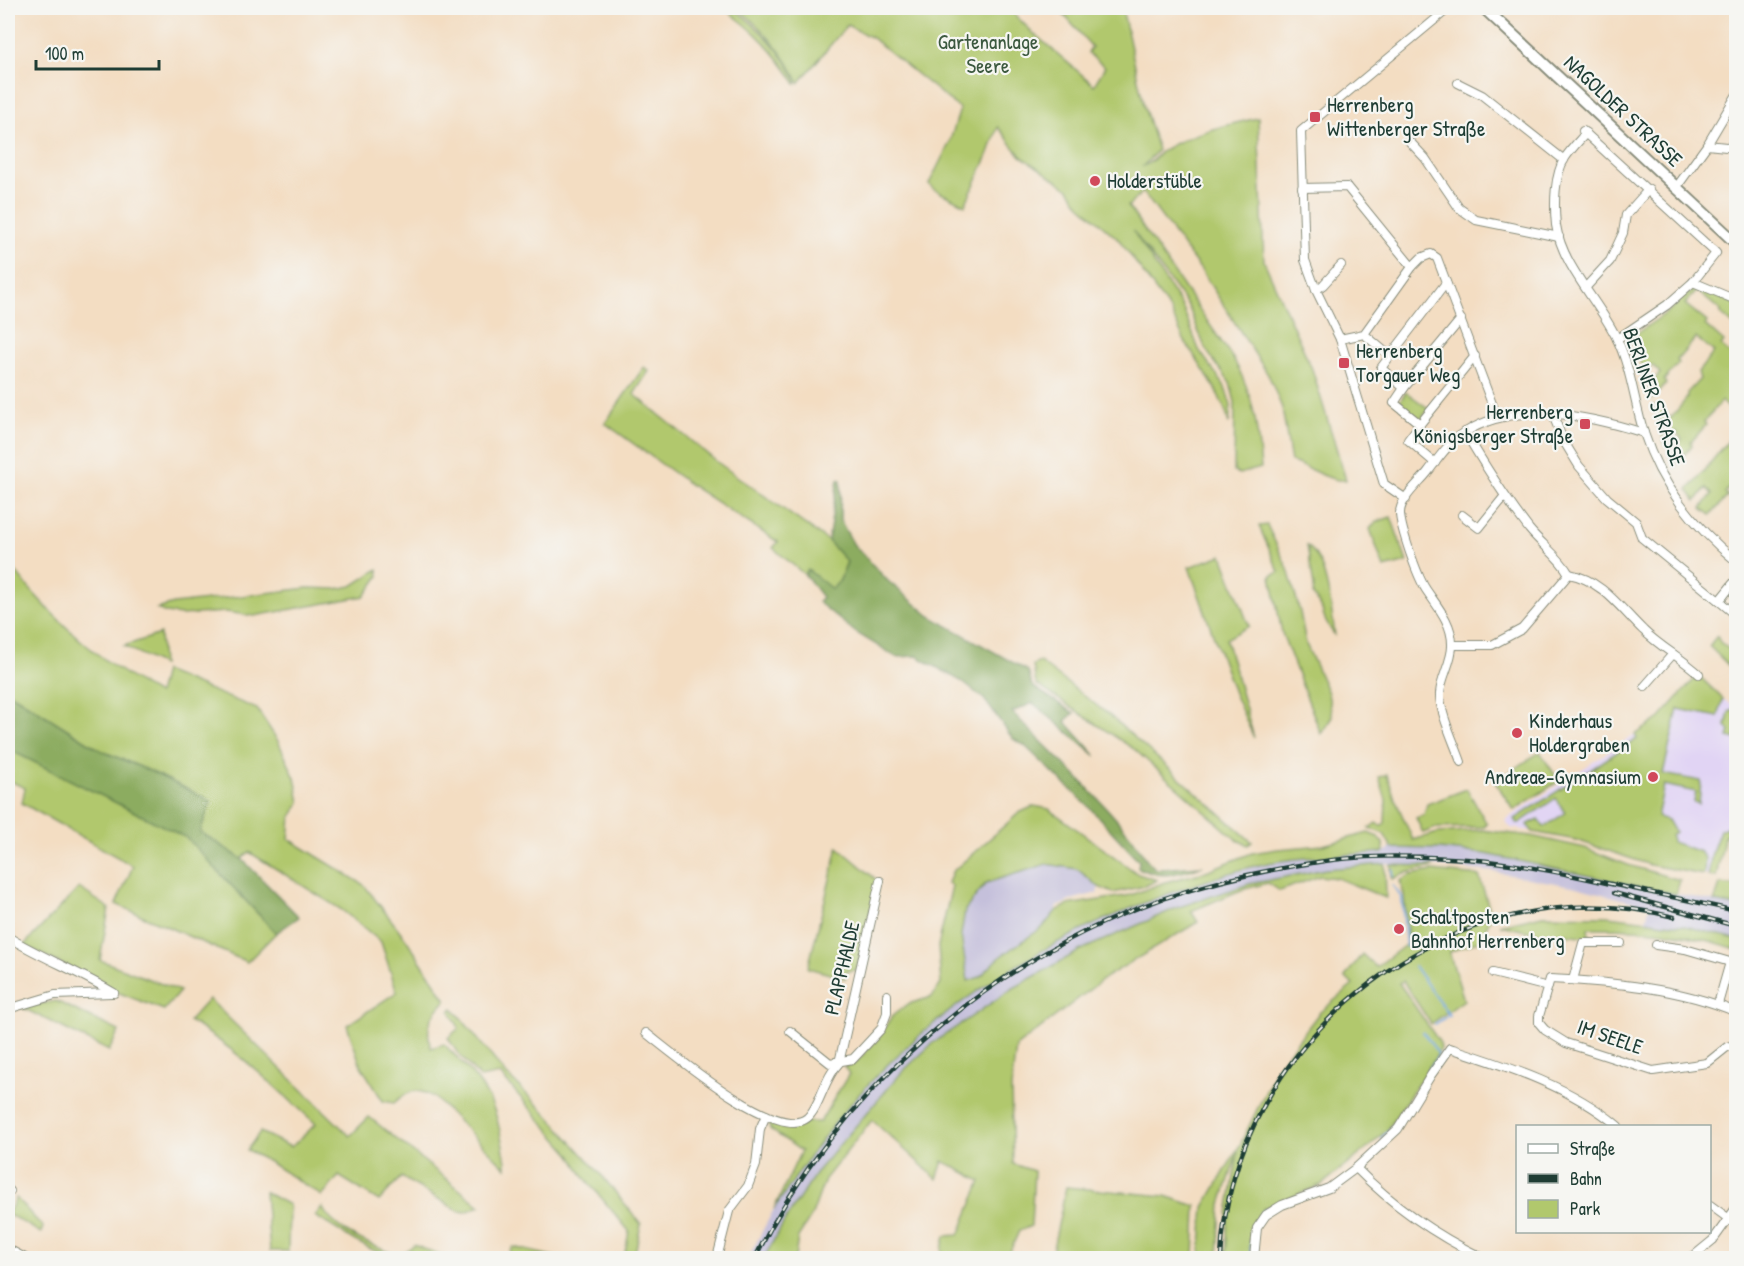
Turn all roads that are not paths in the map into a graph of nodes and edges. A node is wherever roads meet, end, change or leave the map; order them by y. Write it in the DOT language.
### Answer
graph roads {
  1 [pos="1449,8"];
  2 [pos="1484,8"];
  3 [pos="1458,82"];
  4 [pos="1737,96"];
  5 [pos="1410,142"];
  6 [pos="1707,145"];
  7 [pos="1737,148"];
  8 [pos="1564,160"];
  9 [pos="1302,188"];
  10 [pos="1676,188"];
  11 [pos="1648,189"];
  12 [pos="1559,237"];
  13 [pos="1737,243"];
  14 [pos="1341,265"];
  15 [pos="1412,267"];
  16 [pos="1693,282"];
  17 [pos="1446,283"];
  18 [pos="1586,287"];
  19 [pos="1316,290"];
  20 [pos="1737,300"];
  21 [pos="1461,319"];
  22 [pos="1364,334"];
  23 [pos="1340,339"];
  24 [pos="1617,339"];
  25 [pos="1390,356"];
  26 [pos="1475,356"];
  27 [pos="1404,388"];
  28 [pos="1553,415"];
  29 [pos="1497,417"];
  30 [pos="1420,424"];
  31 [pos="1465,432"];
  32 [pos="1644,434"];
  33 [pos="1435,463"];
  34 [pos="1504,496"];
  35 [pos="1406,499"];
  36 [pos="1462,515"];
  37 [pos="1737,561"];
  38 [pos="1569,574"];
  39 [pos="1737,580"];
  40 [pos="1719,601"];
  41 [pos="1737,615"];
  42 [pos="1452,645"];
  43 [pos="1673,654"];
  44 [pos="1700,674"];
  45 [pos="1645,686"];
  46 [pos="1461,762"];
  47 [pos="880,881"];
  48 [pos="8,937"];
  49 [pos="1621,943"];
  50 [pos="1656,945"];
  51 [pos="1493,973"];
  52 [pos="1573,981"];
  53 [pos="1548,987"];
  54 [pos="887,995"];
  55 [pos="1718,1004"];
  56 [pos="8,1009"];
  57 [pos="1737,1012"];
  58 [pos="790,1031"];
  59 [pos="646,1033"];
  60 [pos="1737,1044"];
  61 [pos="838,1063"];
  62 [pos="766,1115"];
  63 [pos="1617,1125"];
  64 [pos="1356,1168"];
  65 [pos="1711,1206"];
  66 [pos="1737,1208"];
  67 [pos="1728,1219"];
  68 [pos="1737,1224"];
  69 [pos="8,1249"];
  70 [pos="25,1258"];
  71 [pos="717,1258"];
  72 [pos="1254,1258"];
  73 [pos="1483,1258"];
  74 [pos="1691,1258"];
  1 -- 9 [label="street"];
  2 -- 10 [label="main road, NAGOLDER STRASSE"];
  3 -- 8 [label="street"];
  4 -- 6 [label="street"];
  5 -- 12 [label="street"];
  6 -- 7 [label="street"];
  6 -- 10 [label="street"];
  8 -- 11 [label="street, BERLINER STRASSE"];
  8 -- 12 [label="street, BERLINER STRASSE"];
  9 -- 15 [label="street"];
  9 -- 19 [label="street"];
  10 -- 13 [label="main road, NAGOLDER STRASSE"];
  11 -- 16 [label="street, BERLINER STRASSE"];
  11 -- 18 [label="street"];
  12 -- 18 [label="street, BERLINER STRASSE"];
  14 -- 19 [label="street"];
  15 -- 17 [label="street"];
  15 -- 22 [label="street"];
  16 -- 20 [label="street"];
  16 -- 24 [label="street"];
  17 -- 21 [label="street"];
  17 -- 25 [label="street"];
  18 -- 24 [label="street, BERLINER STRASSE"];
  19 -- 23 [label="street"];
  21 -- 26 [label="street"];
  21 -- 27 [label="street"];
  22 -- 23 [label="street"];
  22 -- 25 [label="street"];
  23 -- 35 [label="street"];
  24 -- 32 [label="street, BERLINER STRASSE"];
  25 -- 27 [label="street"];
  26 -- 29 [label="street"];
  26 -- 30 [label="street"];
  27 -- 30 [label="street"];
  28 -- 29 [label="street"];
  28 -- 32 [label="street"];
  28 -- 40 [label="street"];
  29 -- 31 [label="street"];
  30 -- 33 [label="street"];
  31 -- 33 [label="street"];
  31 -- 34 [label="street"];
  32 -- 37 [label="street, BERLINER STRASSE"];
  33 -- 35 [label="street"];
  34 -- 36 [label="street"];
  34 -- 38 [label="street"];
  35 -- 42 [label="street"];
  38 -- 42 [label="street"];
  38 -- 43 [label="street"];
  39 -- 40 [label="street"];
  40 -- 41 [label="street"];
  42 -- 46 [label="street"];
  43 -- 44 [label="street"];
  43 -- 45 [label="street"];
  47 -- 61 [label="street, PLAPPHALDE"];
  48 -- 56 [label="street"];
  49 -- 52 [label="street"];
  50 -- 55 [label="street"];
  51 -- 53 [label="street"];
  52 -- 53 [label="street"];
  52 -- 55 [label="street"];
  53 -- 60 [label="street, IM SEELE"];
  54 -- 61 [label="street, PLAPPHALDE"];
  55 -- 57 [label="street"];
  58 -- 61 [label="street"];
  59 -- 62 [label="street, PLAPPHALDE"];
  61 -- 62 [label="street, PLAPPHALDE"];
  62 -- 71 [label="street"];
  63 -- 64 [label="street"];
  64 -- 72 [label="street"];
  64 -- 73 [label="street"];
  65 -- 67 [label="street"];
  66 -- 67 [label="street"];
  67 -- 68 [label="street"];
  67 -- 74 [label="street"];
  69 -- 70 [label="street"];
}
